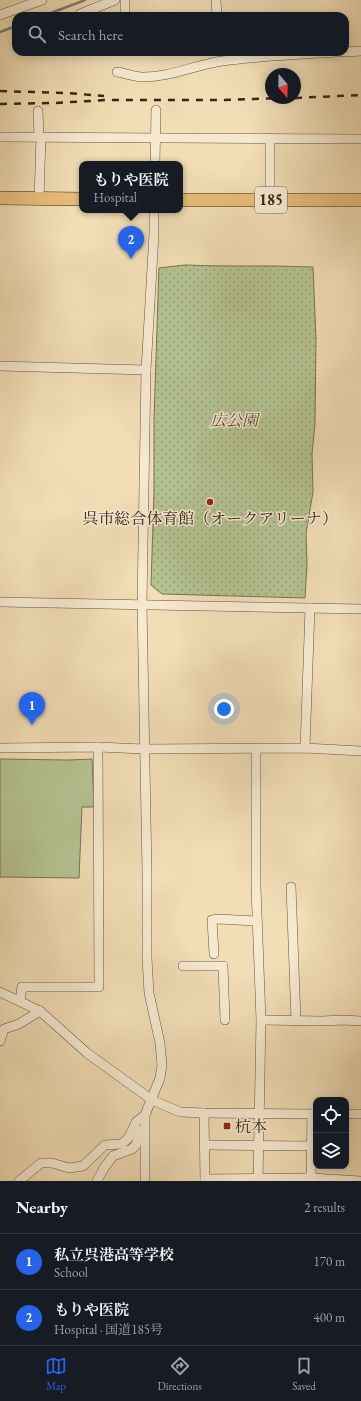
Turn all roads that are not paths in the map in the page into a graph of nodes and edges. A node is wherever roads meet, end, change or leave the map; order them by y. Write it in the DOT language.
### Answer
graph roads {
  1 [pos="42,0"];
  2 [pos="116,0"];
  3 [pos="124,0"];
  4 [pos="216,0"];
  5 [pos="85,12"];
  6 [pos="125,12"];
  7 [pos="217,12"];
  8 [pos="0,15"];
  9 [pos="361,51"];
  10 [pos="349,52"];
  11 [pos="219,56"];
  12 [pos="271,56"];
  13 [pos="220,62"];
  14 [pos="117,72"];
  15 [pos="156,110"];
  16 [pos="38,111"];
  17 [pos="0,137"];
  18 [pos="40,137"];
  19 [pos="156,138"];
  20 [pos="270,138"];
  21 [pos="361,139"];
  22 [pos="155,161"];
  23 [pos="0,198"];
  24 [pos="39,199"];
  25 [pos="79,199"];
  26 [pos="183,200"];
  27 [pos="270,200"];
  28 [pos="361,200"];
  29 [pos="154,213"];
  30 [pos="0,366"];
  31 [pos="146,370"];
  32 [pos="0,602"];
  33 [pos="142,604"];
  34 [pos="310,608"];
  35 [pos="361,609"];
  36 [pos="98,747"];
  37 [pos="0,748"];
  38 [pos="256,748"];
  39 [pos="305,748"];
  40 [pos="144,749"];
  41 [pos="361,751"];
  42 [pos="291,887"];
  43 [pos="257,921"];
  44 [pos="214,954"];
  45 [pos="183,966"];
  46 [pos="0,992"];
  47 [pos="20,1001"];
  48 [pos="40,1011"];
  49 [pos="225,1020"];
  50 [pos="260,1020"];
  51 [pos="296,1021"];
  52 [pos="361,1022"];
  53 [pos="2,1029"];
  54 [pos="0,1042"];
  55 [pos="152,1100"];
  56 [pos="204,1113"];
  57 [pos="258,1114"];
  58 [pos="313,1114"];
  59 [pos="349,1114"];
  60 [pos="361,1114"];
  61 [pos="146,1115"];
  62 [pos="313,1125"];
  63 [pos="146,1128"];
  64 [pos="258,1145"];
  65 [pos="205,1146"];
  66 [pos="311,1146"];
  67 [pos="311,1178"];
  68 [pos="205,1180"];
  69 [pos="258,1180"];
  70 [pos="19,1181"];
  71 [pos="97,1181"];
  72 [pos="145,1181"];
  73 [pos="361,1181"];
  1 -- 8 [label="street"];
  2 -- 5 [label="street"];
  3 -- 6 [label="street"];
  4 -- 7 [label="street"];
  9 -- 10 [label="street"];
  11 -- 13 [label="street"];
  12 -- 13 [label="street"];
  13 -- 14 [label="street"];
  15 -- 19 [label="street"];
  16 -- 18 [label="street"];
  17 -- 18 [label="street"];
  18 -- 19 [label="street"];
  18 -- 24 [label="street"];
  19 -- 20 [label="street"];
  19 -- 22 [label="street"];
  20 -- 21 [label="street"];
  20 -- 27 [label="street"];
  23 -- 24 [label="highway"];
  24 -- 25 [label="highway"];
  26 -- 27 [label="highway, 185"];
  27 -- 28 [label="highway, 185"];
  29 -- 31 [label="street"];
  30 -- 31 [label="street"];
  31 -- 33 [label="street"];
  32 -- 33 [label="street"];
  33 -- 34 [label="street"];
  33 -- 40 [label="street"];
  34 -- 35 [label="street"];
  34 -- 39 [label="street"];
  36 -- 37 [label="street"];
  36 -- 40 [label="street"];
  36 -- 47 [label="street"];
  38 -- 39 [label="street"];
  38 -- 40 [label="street"];
  38 -- 43 [label="street"];
  39 -- 41 [label="street"];
  40 -- 55 [label="street"];
  42 -- 51 [label="street"];
  43 -- 44 [label="street"];
  43 -- 50 [label="street"];
  45 -- 49 [label="street"];
  46 -- 47 [label="street"];
  47 -- 48 [label="street"];
  48 -- 53 [label="street"];
  48 -- 55 [label="street"];
  50 -- 51 [label="street"];
  50 -- 57 [label="street"];
  51 -- 52 [label="street"];
  53 -- 54 [label="street"];
  55 -- 56 [label="street"];
  55 -- 61 [label="street"];
  56 -- 57 [label="street"];
  56 -- 65 [label="street"];
  57 -- 58 [label="street"];
  57 -- 64 [label="street"];
  59 -- 60 [label="street"];
  61 -- 63 [label="street"];
  61 -- 70 [label="street"];
  62 -- 66 [label="street"];
  63 -- 71 [label="street"];
  63 -- 72 [label="street"];
  64 -- 65 [label="street"];
  64 -- 66 [label="street"];
  64 -- 69 [label="street"];
  65 -- 68 [label="street"];
  66 -- 67 [label="street"];
  67 -- 69 [label="street"];
  67 -- 73 [label="street"];
  68 -- 69 [label="street"];
}
